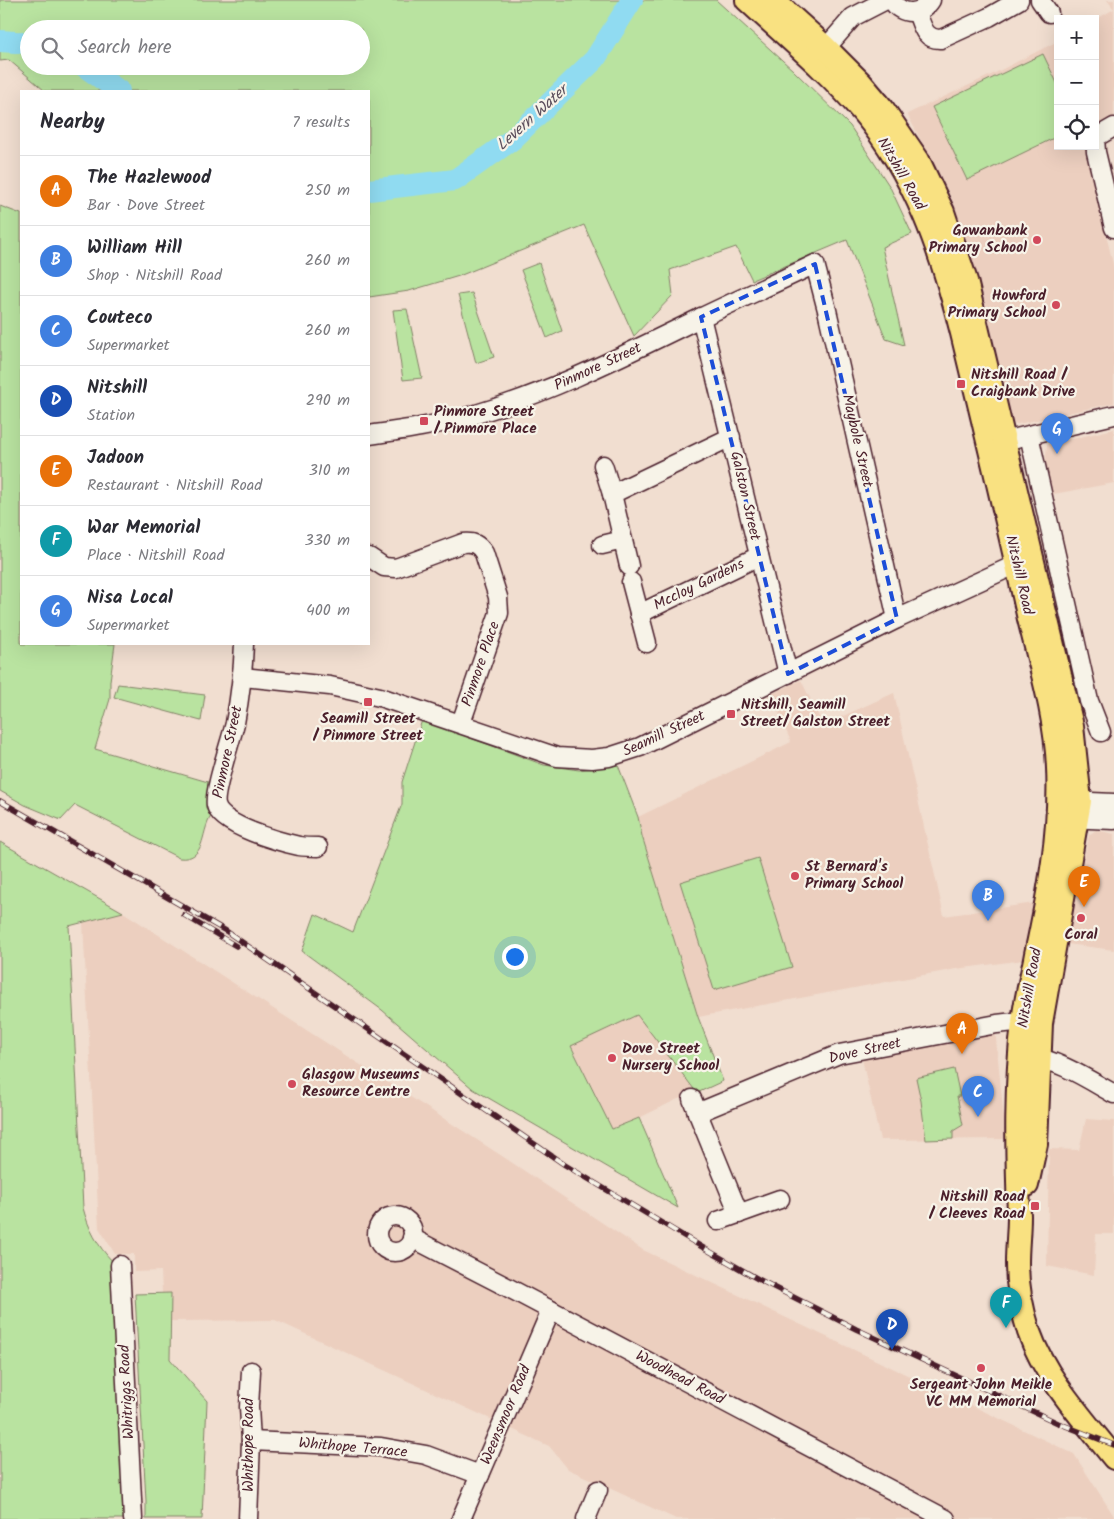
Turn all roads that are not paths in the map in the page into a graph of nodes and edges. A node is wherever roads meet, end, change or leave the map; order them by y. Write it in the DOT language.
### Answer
graph roads {
  1 [pos="747,0"];
  2 [pos="773,0"];
  3 [pos="886,0"];
  4 [pos="892,0"];
  5 [pos="931,0"];
  6 [pos="1019,0"];
  7 [pos="917,12"];
  8 [pos="820,54"];
  9 [pos="1114,127"];
  10 [pos="1099,136"];
  11 [pos="1096,150"];
  12 [pos="1114,228"];
  13 [pos="815,264"];
  14 [pos="702,317"];
  15 [pos="1114,415"];
  16 [pos="370,435"];
  17 [pos="1029,435"];
  18 [pos="731,436"];
  19 [pos="996,443"];
  20 [pos="603,465"];
  21 [pos="612,494"];
  22 [pos="623,540"];
  23 [pos="602,545"];
  24 [pos="759,556"];
  25 [pos="370,558"];
  26 [pos="1025,562"];
  27 [pos="640,614"];
  28 [pos="897,618"];
  29 [pos="647,643"];
  30 [pos="244,645"];
  31 [pos="788,674"];
  32 [pos="243,676"];
  33 [pos="461,724"];
  34 [pos="1101,732"];
  35 [pos="1114,803"];
  36 [pos="1069,810"];
  37 [pos="1114,820"];
  38 [pos="318,847"];
  39 [pos="1032,1022"];
  40 [pos="1030,1056"];
  41 [pos="1114,1094"];
  42 [pos="780,1199"];
  43 [pos="739,1214"];
  44 [pos="718,1221"];
  45 [pos="412,1238"];
  46 [pos="120,1265"];
  47 [pos="551,1310"];
  48 [pos="251,1371"];
  49 [pos="251,1441"];
  50 [pos="1114,1458"];
  51 [pos="480,1475"];
  52 [pos="598,1490"];
  53 [pos="133,1519"];
  54 [pos="248,1519"];
  55 [pos="461,1519"];
  56 [pos="586,1519"];
  57 [pos="946,1519"];
  1 -- 8 [label="main road, Nitshill Road"];
  2 -- 8 [label="main road, Nitshill Road"];
  3 -- 8 [label="street"];
  4 -- 7 [label="street"];
  5 -- 7 [label="street"];
  6 -- 7 [label="street"];
  8 -- 19 [label="main road, Nitshill Road"];
  9 -- 10 [label="street"];
  11 -- 12 [label="street"];
  13 -- 14 [label="street, Pinmore Street"];
  13 -- 28 [label="street, Maybole Street"];
  14 -- 16 [label="street, Pinmore Street"];
  14 -- 18 [label="street, Galston Street"];
  15 -- 17 [label="street"];
  17 -- 19 [label="street"];
  17 -- 34 [label="street"];
  18 -- 21 [label="street"];
  18 -- 24 [label="street, Galston Street"];
  19 -- 26 [label="main road, Nitshill Road"];
  20 -- 21 [label="street"];
  21 -- 22 [label="street"];
  22 -- 23 [label="street"];
  22 -- 27 [label="street"];
  24 -- 27 [label="street, Mccloy Gardens"];
  24 -- 31 [label="street, Galston Street"];
  25 -- 33 [label="street, Pinmore Place"];
  26 -- 28 [label="street, Seamill Street"];
  26 -- 36 [label="main road, Nitshill Road"];
  27 -- 29 [label="street"];
  28 -- 31 [label="street, Seamill Street"];
  30 -- 32 [label="street, Pinmore Street"];
  31 -- 33 [label="street, Seamill Street"];
  32 -- 33 [label="street, Seamill Street"];
  32 -- 38 [label="street, Pinmore Street"];
  35 -- 36 [label="street"];
  36 -- 37 [label="street"];
  36 -- 39 [label="main road, Nitshill Road"];
  39 -- 40 [label="main road, Nitshill Road"];
  39 -- 43 [label="street, Dove Street"];
  40 -- 41 [label="street"];
  40 -- 50 [label="main road, Nitshill Road"];
  42 -- 43 [label="street"];
  43 -- 44 [label="street"];
  45 -- 47 [label="street, Woodhead Road"];
  46 -- 53 [label="street, Whitriggs Road"];
  47 -- 51 [label="street, Weensmoor Road"];
  47 -- 57 [label="street, Woodhead Road"];
  48 -- 49 [label="street, Whithope Road"];
  49 -- 51 [label="street, Whithope Terrace"];
  49 -- 54 [label="street, Whithope Road"];
  51 -- 55 [label="street, Weensmoor Road"];
  52 -- 56 [label="street"];
}
